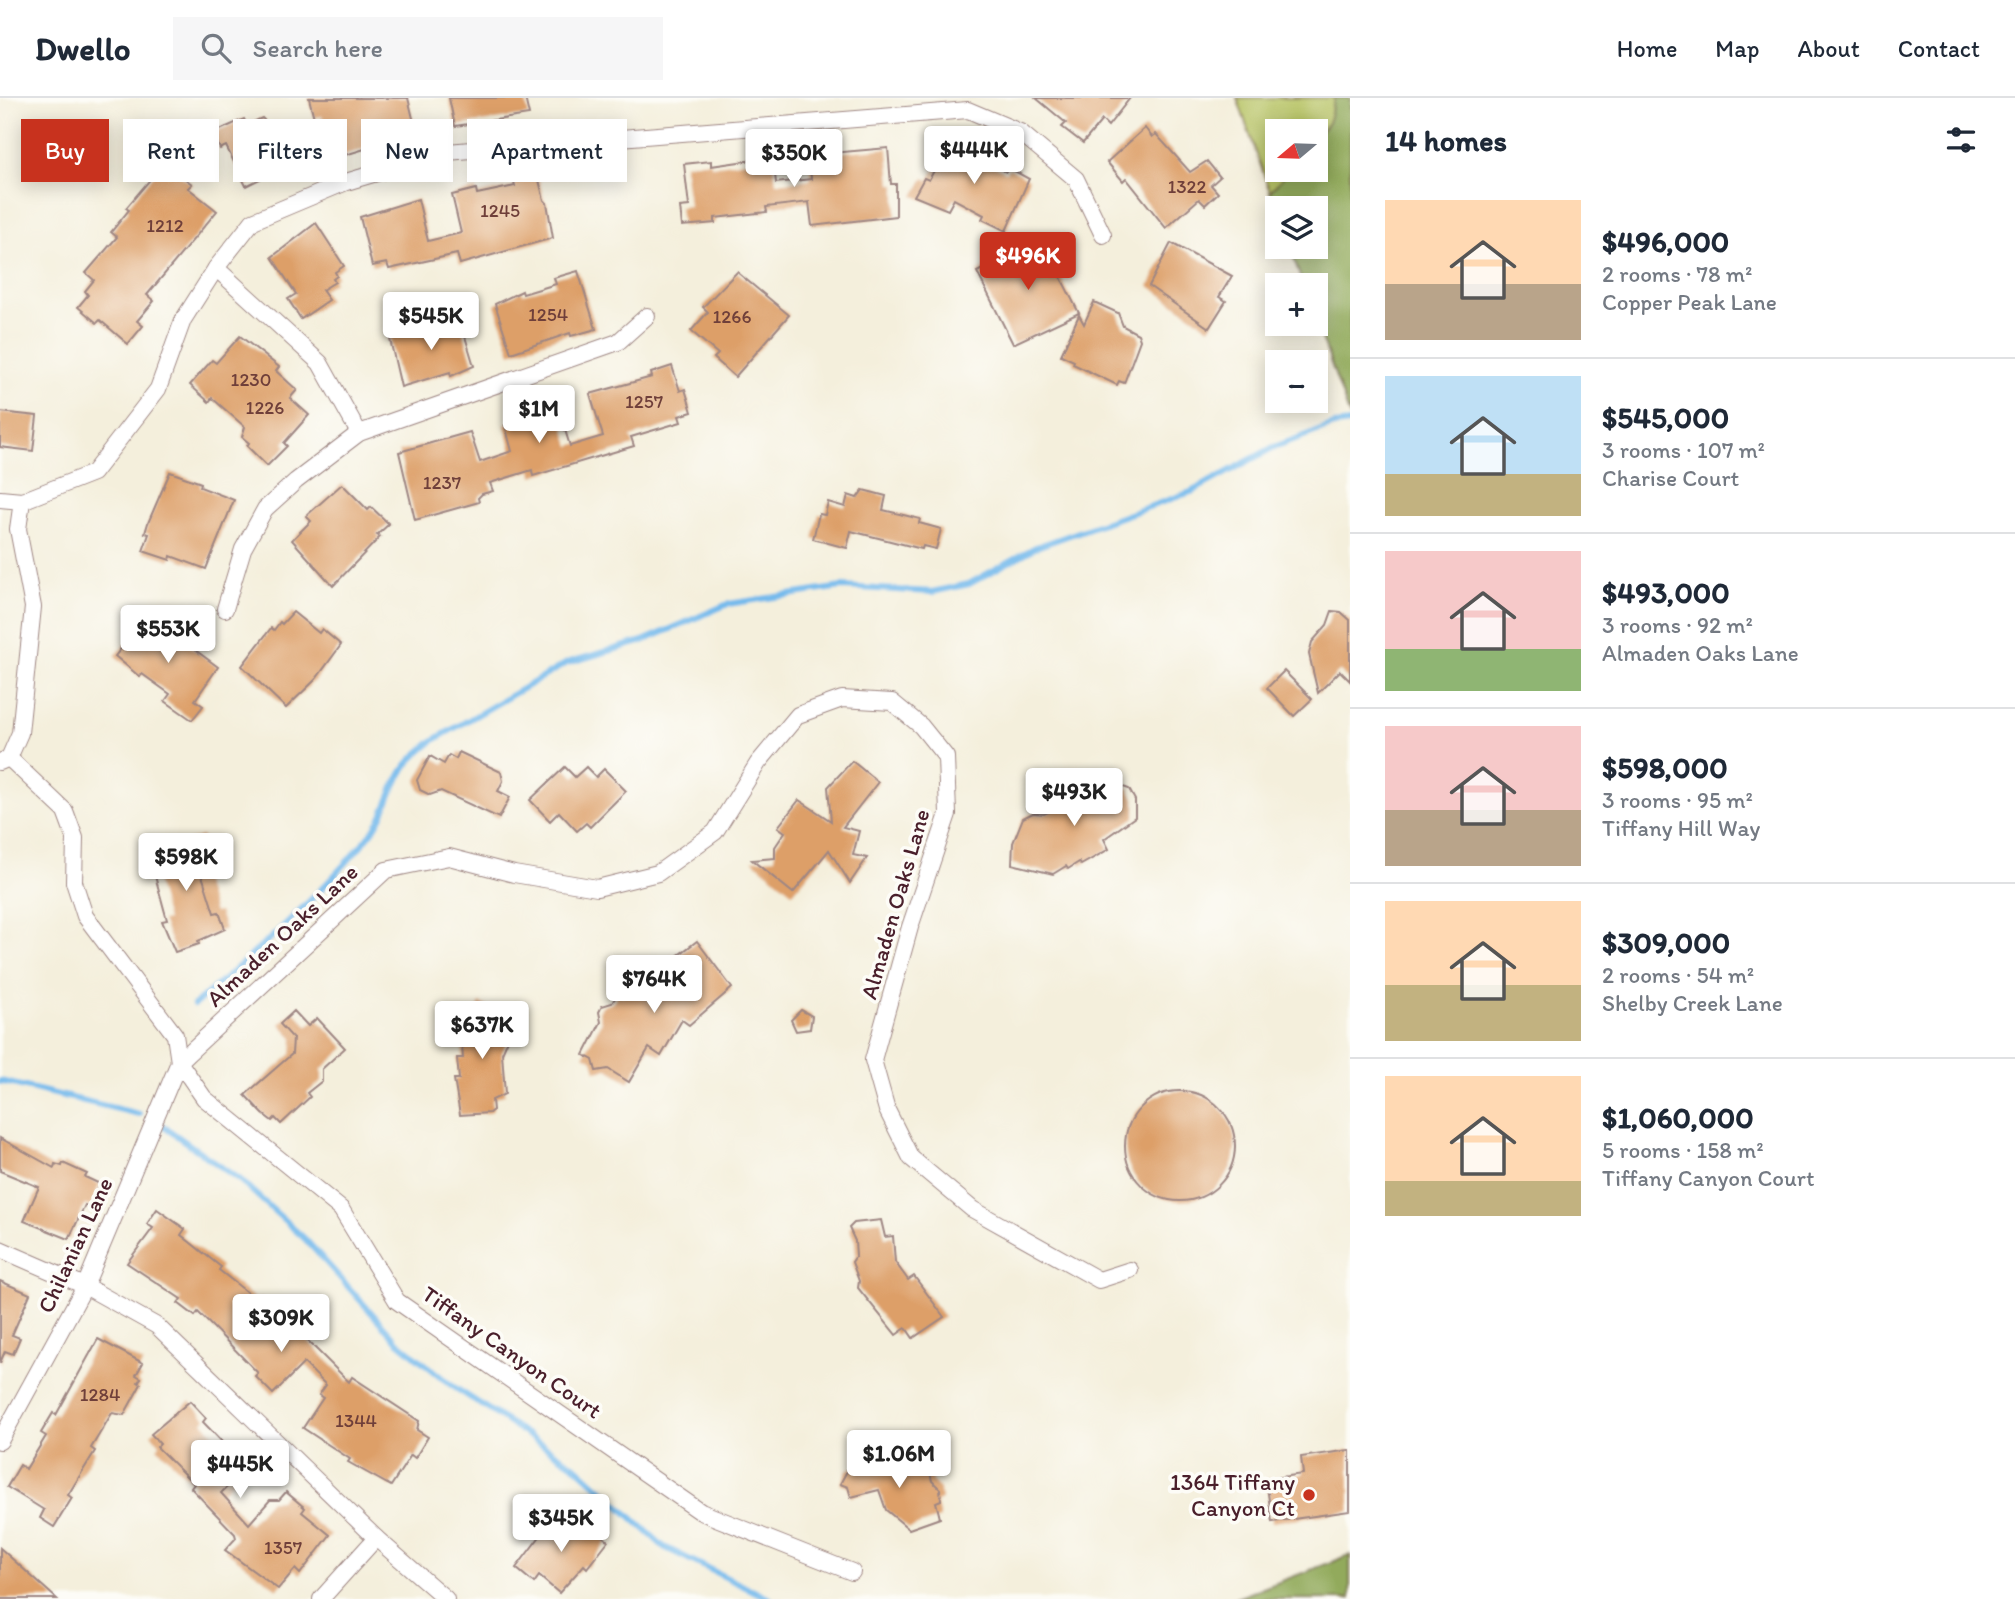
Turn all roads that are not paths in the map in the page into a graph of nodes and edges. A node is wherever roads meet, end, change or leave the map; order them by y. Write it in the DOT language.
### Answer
graph roads {
  1 [pos="1103,234"];
  2 [pos="216,268"];
  3 [pos="647,316"];
  4 [pos="359,433"];
  5 [pos="0,499"];
  6 [pos="22,501"];
  7 [pos="225,609"];
  8 [pos="4,760"];
  9 [pos="179,1062"];
  10 [pos="0,1249"];
  11 [pos="1130,1270"];
  12 [pos="85,1286"];
  13 [pos="0,1441"];
  14 [pos="376,1538"];
  15 [pos="852,1572"];
  16 [pos="445,1597"];
  17 [pos="321,1599"];
  18 [pos="461,1599"];
  1 -- 2 [label="street"];
  2 -- 4 [label="street"];
  2 -- 6 [label="street"];
  3 -- 4 [label="street"];
  4 -- 7 [label="street"];
  5 -- 6 [label="street"];
  6 -- 8 [label="street"];
  8 -- 9 [label="street"];
  9 -- 11 [label="street, Almaden Oaks Lane"];
  9 -- 12 [label="street, Chilanian Lane"];
  9 -- 15 [label="street, Tiffany Canyon Court"];
  10 -- 12 [label="street"];
  12 -- 13 [label="street, Chilanian Lane"];
  12 -- 14 [label="street"];
  14 -- 16 [label="street"];
  14 -- 17 [label="street"];
  16 -- 18 [label="street"];
}
